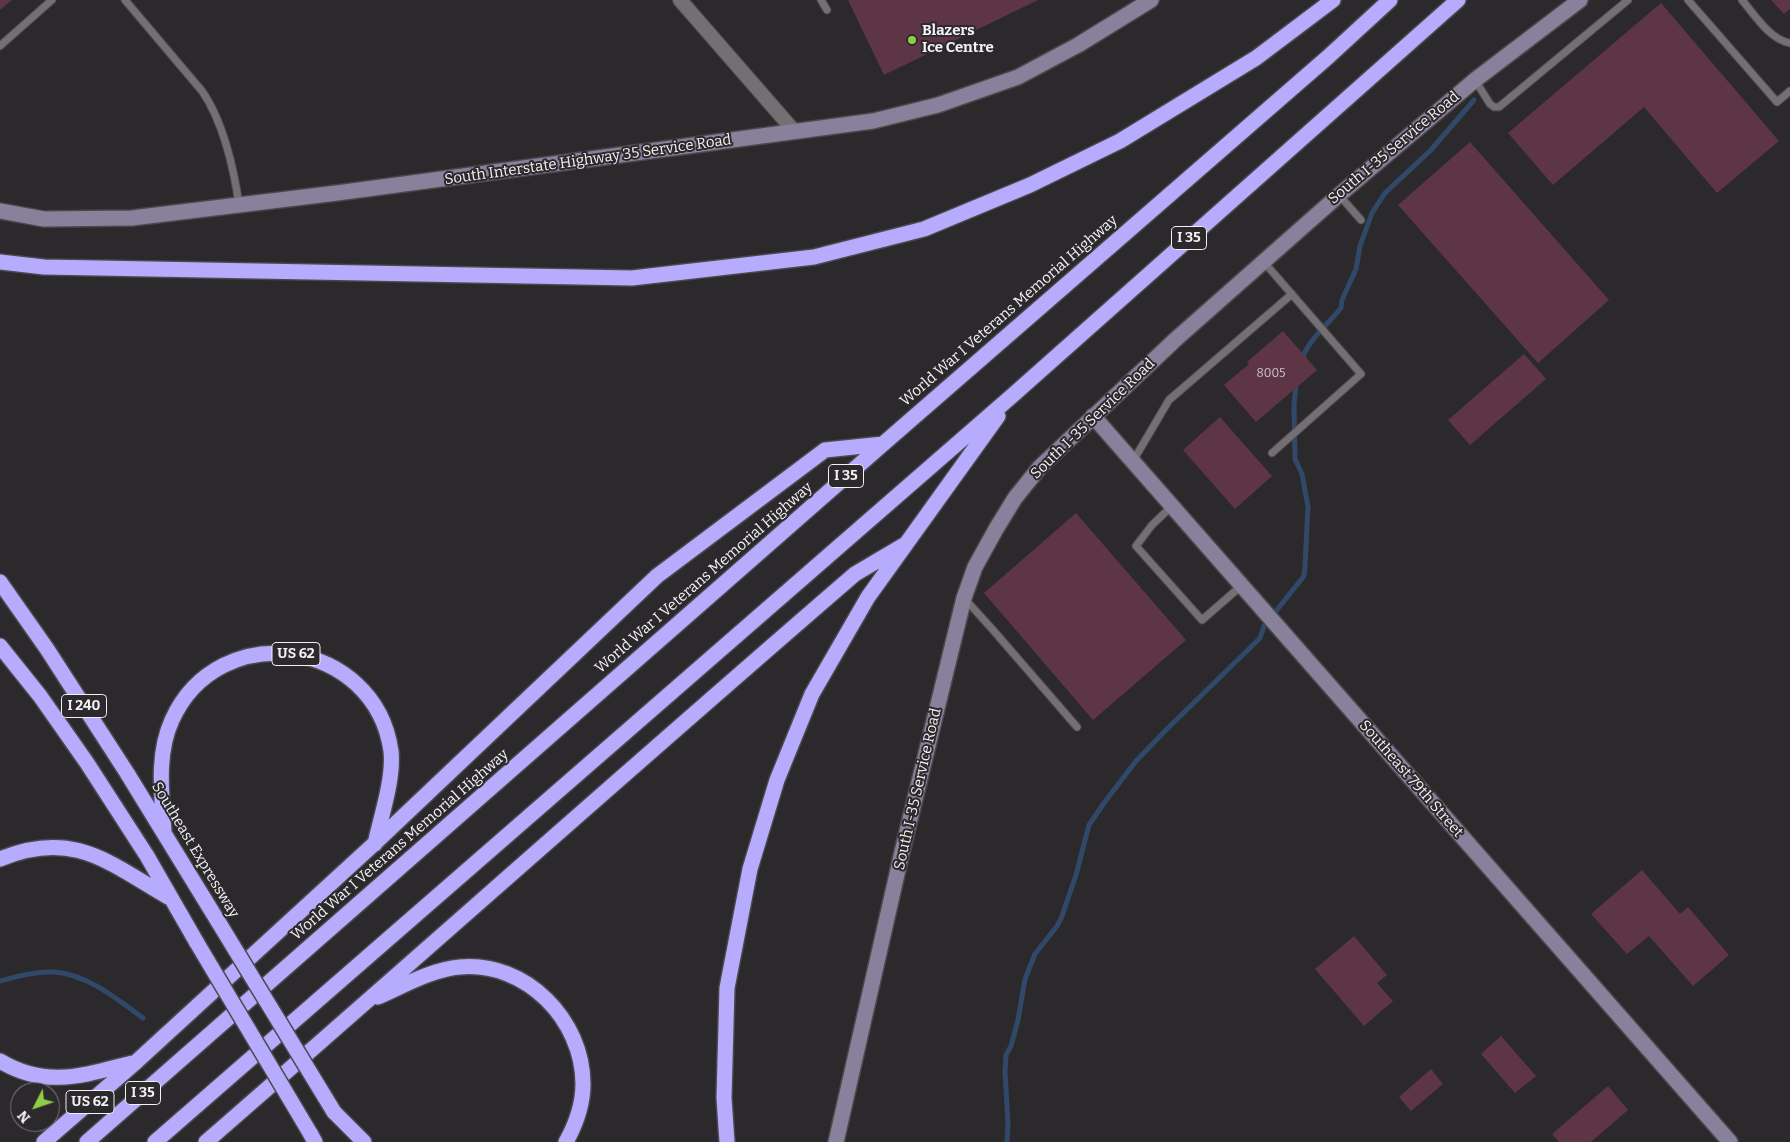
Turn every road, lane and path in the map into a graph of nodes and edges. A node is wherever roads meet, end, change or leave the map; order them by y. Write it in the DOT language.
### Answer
graph roads {
  1 [pos="52,0"];
  2 [pos="125,0"];
  3 [pos="680,0"];
  4 [pos="821,0"];
  5 [pos="1150,0"];
  6 [pos="1333,0"];
  7 [pos="1390,0"];
  8 [pos="1458,0"];
  9 [pos="1580,0"];
  10 [pos="1628,0"];
  11 [pos="1688,0"];
  12 [pos="1742,0"];
  13 [pos="827,10"];
  14 [pos="1790,43"];
  15 [pos="0,46"];
  16 [pos="1474,80"];
  17 [pos="1790,91"];
  18 [pos="795,132"];
  19 [pos="1339,195"];
  20 [pos="239,206"];
  21 [pos="0,211"];
  22 [pos="1361,220"];
  23 [pos="1263,261"];
  24 [pos="0,262"];
  25 [pos="1292,294"];
  26 [pos="1013,395"];
  27 [pos="1093,416"];
  28 [pos="883,444"];
  29 [pos="1272,452"];
  30 [pos="1133,461"];
  31 [pos="1172,506"];
  32 [pos="904,545"];
  33 [pos="0,582"];
  34 [pos="1242,585"];
  35 [pos="964,598"];
  36 [pos="0,646"];
  37 [pos="1077,727"];
  38 [pos="164,832"];
  39 [pos="374,844"];
  40 [pos="0,859"];
  41 [pos="170,898"];
  42 [pos="366,1003"];
  43 [pos="0,1061"];
  44 [pos="136,1062"];
  45 [pos="334,1112"];
  46 [pos="313,1138"];
  47 [pos="44,1142"];
  48 [pos="87,1142"];
  49 [pos="155,1142"];
  50 [pos="206,1142"];
  51 [pos="352,1142"];
  52 [pos="364,1142"];
  53 [pos="566,1142"];
  54 [pos="728,1142"];
  55 [pos="836,1142"];
  56 [pos="1730,1142"];
  1 -- 15 [label="lane"];
  2 -- 20 [label="lane"];
  3 -- 18 [label="street"];
  4 -- 13 [label="lane"];
  5 -- 18 [label="street, South Interstate Highway 35 Service Road"];
  6 -- 24 [label="highway"];
  7 -- 28 [label="highway, World War I Veterans Memorial Highway / I 35"];
  8 -- 26 [label="highway, I 35"];
  9 -- 16 [label="street, South I-35 Service Road"];
  10 -- 16 [label="lane"];
  11 -- 17 [label="lane"];
  12 -- 14 [label="lane"];
  16 -- 19 [label="street, South I-35 Service Road"];
  18 -- 20 [label="street, South Interstate Highway 35 Service Road"];
  19 -- 22 [label="lane"];
  19 -- 23 [label="street, South I-35 Service Road"];
  20 -- 21 [label="street, South Interstate Highway 35 Service Road"];
  23 -- 25 [label="lane"];
  23 -- 27 [label="street, South I-35 Service Road"];
  25 -- 29 [label="lane"];
  25 -- 30 [label="lane"];
  26 -- 32 [label="highway"];
  26 -- 49 [label="highway, I 35"];
  27 -- 30 [label="street, Southeast 79th Street"];
  27 -- 35 [label="street, South I-35 Service Road"];
  28 -- 39 [label="highway"];
  28 -- 48 [label="highway, World War I Veterans Memorial Highway / I 35"];
  30 -- 31 [label="street, Southeast 79th Street"];
  31 -- 34 [label="street, Southeast 79th Street"];
  31 -- 34 [label="lane"];
  32 -- 42 [label="highway"];
  32 -- 54 [label="highway"];
  33 -- 38 [label="highway, Southeast Expressway / I 240"];
  34 -- 56 [label="street, Southeast 79th Street"];
  35 -- 37 [label="lane"];
  35 -- 55 [label="street, South I-35 Service Road"];
  36 -- 41 [label="highway, I 240"];
  38 -- 39 [label="highway, US 62"];
  38 -- 45 [label="highway, Southeast Expressway / I 240, bridge"];
  39 -- 44 [label="highway, US 62"];
  40 -- 41 [label="highway"];
  41 -- 46 [label="highway, I 240, bridge"];
  42 -- 50 [label="highway"];
  42 -- 53 [label="highway"];
  43 -- 44 [label="highway"];
  44 -- 47 [label="highway, US 62"];
  45 -- 51 [label="highway, Southeast Expressway / I 240"];
  45 -- 52 [label="highway"];
}
